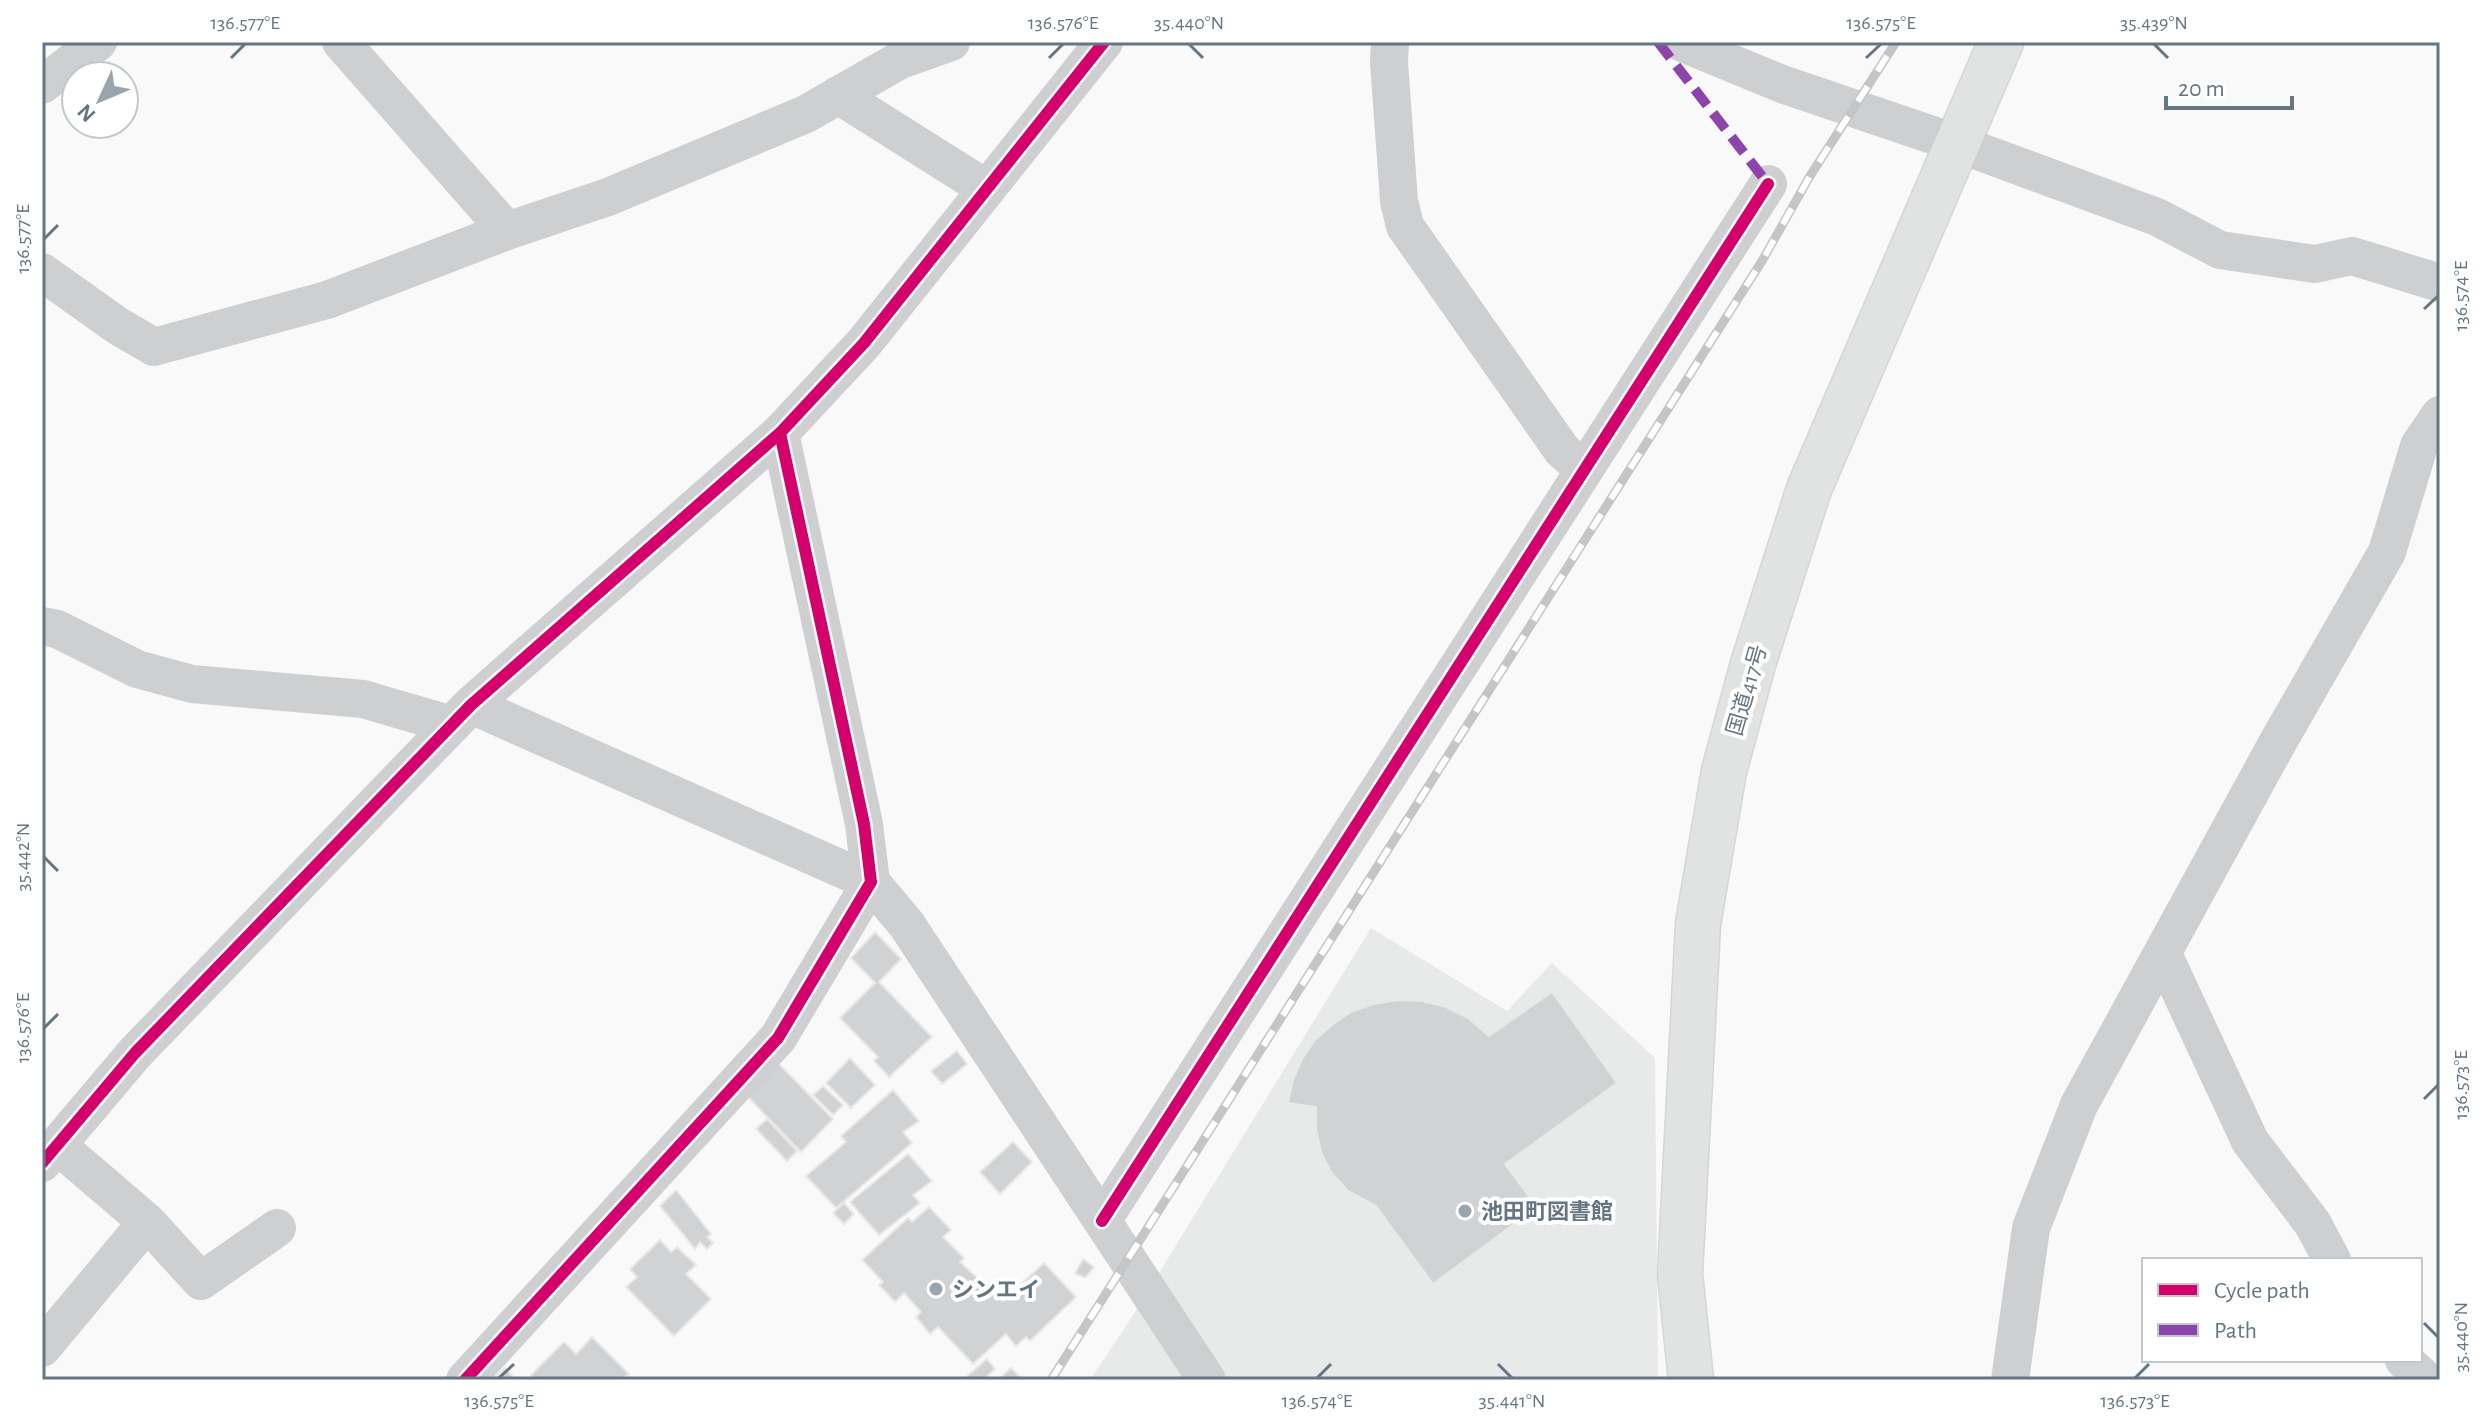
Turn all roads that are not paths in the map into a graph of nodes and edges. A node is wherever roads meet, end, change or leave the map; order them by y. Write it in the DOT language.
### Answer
graph roads {
  1 [pos="98,42"];
  2 [pos="341,42"];
  3 [pos="951,42"];
  4 [pos="1104,42"];
  5 [pos="1390,42"];
  6 [pos="1680,42"];
  7 [pos="2001,42"];
  8 [pos="42,85"];
  9 [pos="838,95"];
  10 [pos="1956,143"];
  11 [pos="1768,184"];
  12 [pos="987,189"];
  13 [pos="507,231"];
  14 [pos="42,272"];
  15 [pos="2440,283"];
  16 [pos="2440,415"];
  17 [pos="780,433"];
  18 [pos="1584,470"];
  19 [pos="42,626"];
  20 [pos="462,715"];
  21 [pos="871,882"];
  22 [pos="2163,954"];
  23 [pos="49,1154"];
  24 [pos="1102,1221"];
  25 [pos="147,1222"];
  26 [pos="277,1228"];
  27 [pos="2331,1258"];
  28 [pos="42,1348"];
  29 [pos="2406,1362"];
  30 [pos="465,1380"];
  31 [pos="1207,1380"];
  32 [pos="1691,1380"];
  33 [pos="2010,1380"];
  34 [pos="2426,1380"];
  1 -- 8 [label="street"];
  2 -- 13 [label="street"];
  3 -- 9 [label="street"];
  4 -- 12 [label="street"];
  5 -- 18 [label="street"];
  6 -- 10 [label="street"];
  7 -- 10 [label="highway, 国道417号"];
  9 -- 12 [label="street"];
  9 -- 13 [label="street"];
  10 -- 15 [label="street"];
  10 -- 32 [label="highway, 国道417号"];
  11 -- 18 [label="street"];
  12 -- 17 [label="street"];
  13 -- 14 [label="street"];
  16 -- 22 [label="street"];
  17 -- 20 [label="street"];
  17 -- 21 [label="street"];
  18 -- 24 [label="street"];
  19 -- 20 [label="street"];
  20 -- 21 [label="street"];
  20 -- 23 [label="street"];
  21 -- 24 [label="street"];
  21 -- 30 [label="street"];
  22 -- 27 [label="street"];
  22 -- 33 [label="street"];
  23 -- 25 [label="street"];
  24 -- 31 [label="street"];
  25 -- 26 [label="street"];
  25 -- 28 [label="street"];
  29 -- 34 [label="street"];
}
